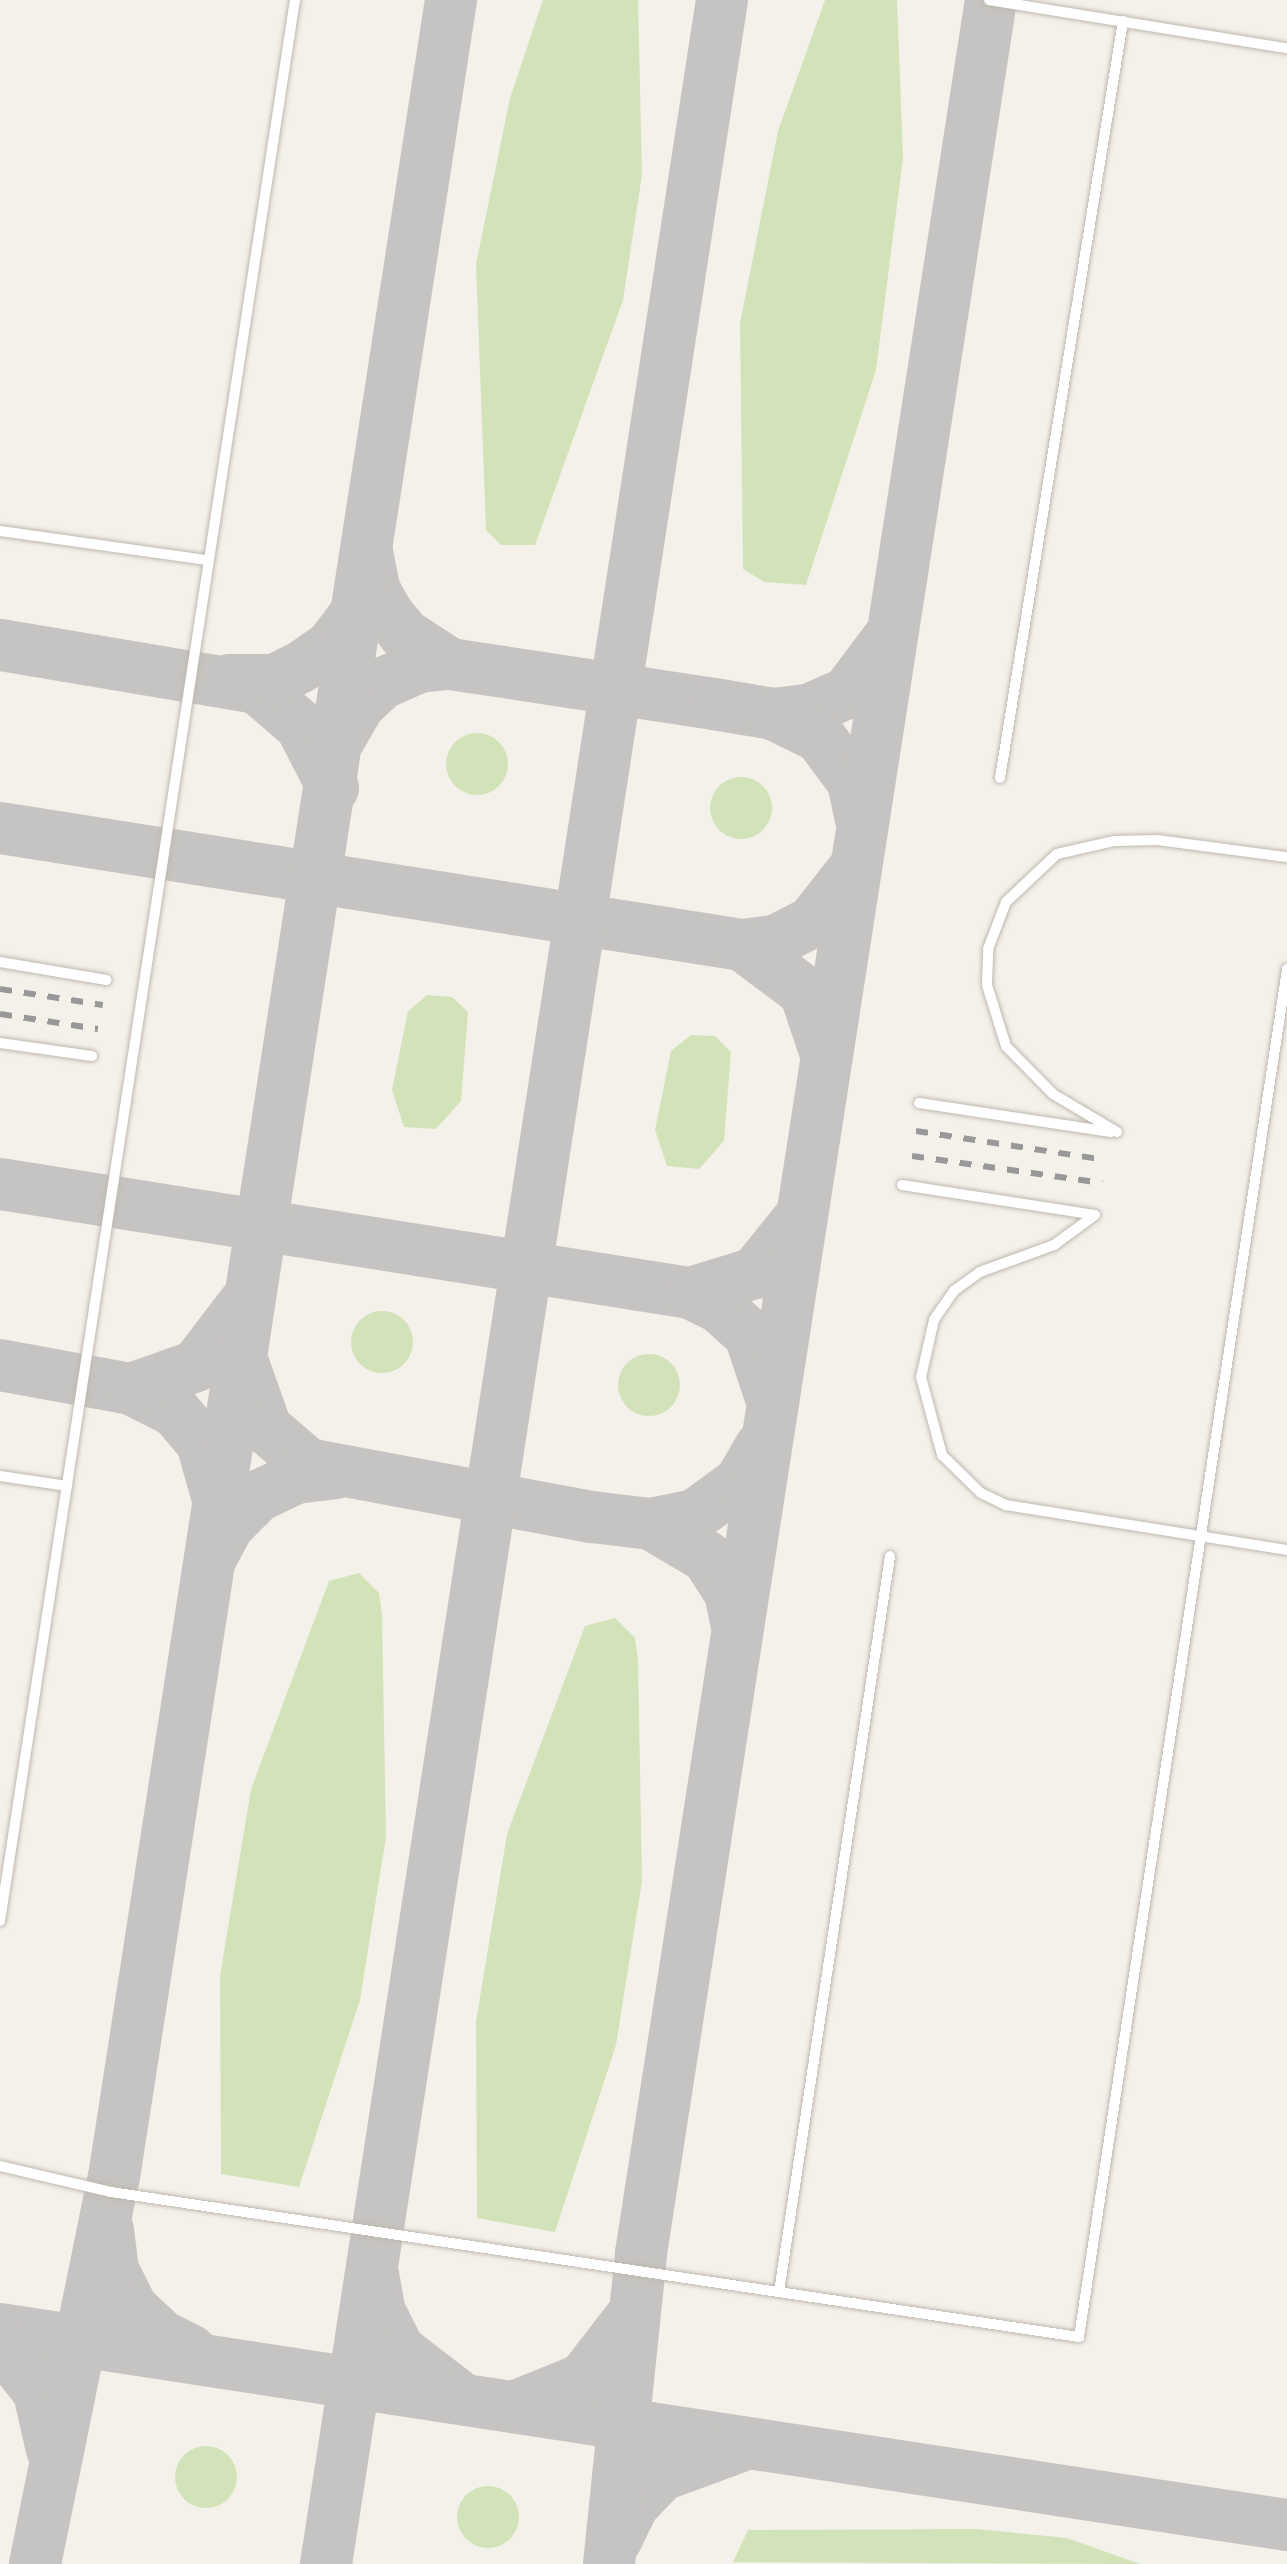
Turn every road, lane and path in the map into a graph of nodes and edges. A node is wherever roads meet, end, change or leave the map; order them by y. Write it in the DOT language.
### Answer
graph roads {
  1 [pos="295,0"];
  2 [pos="989,0"];
  3 [pos="1123,22"];
  4 [pos="1287,48"];
  5 [pos="0,531"];
  6 [pos="206,560"];
  7 [pos="1000,778"];
  8 [pos="1287,857"];
  9 [pos="0,962"];
  10 [pos="1287,969"];
  11 [pos="106,980"];
  12 [pos="0,1043"];
  13 [pos="92,1056"];
  14 [pos="920,1103"];
  15 [pos="902,1185"];
  16 [pos="0,1476"];
  17 [pos="67,1486"];
  18 [pos="1202,1538"];
  19 [pos="1287,1550"];
  20 [pos="890,1556"];
  21 [pos="0,1921"];
  22 [pos="0,2166"];
  23 [pos="778,2292"];
  1 -- 6 [label="lane"];
  2 -- 3 [label="lane"];
  3 -- 4 [label="lane"];
  3 -- 7 [label="lane"];
  5 -- 6 [label="lane"];
  6 -- 17 [label="lane"];
  8 -- 14 [label="lane"];
  9 -- 11 [label="lane"];
  10 -- 18 [label="lane"];
  12 -- 13 [label="lane"];
  15 -- 18 [label="lane"];
  16 -- 17 [label="lane"];
  17 -- 21 [label="lane"];
  18 -- 19 [label="lane"];
  18 -- 23 [label="lane"];
  20 -- 23 [label="lane"];
  22 -- 23 [label="lane"];
}
